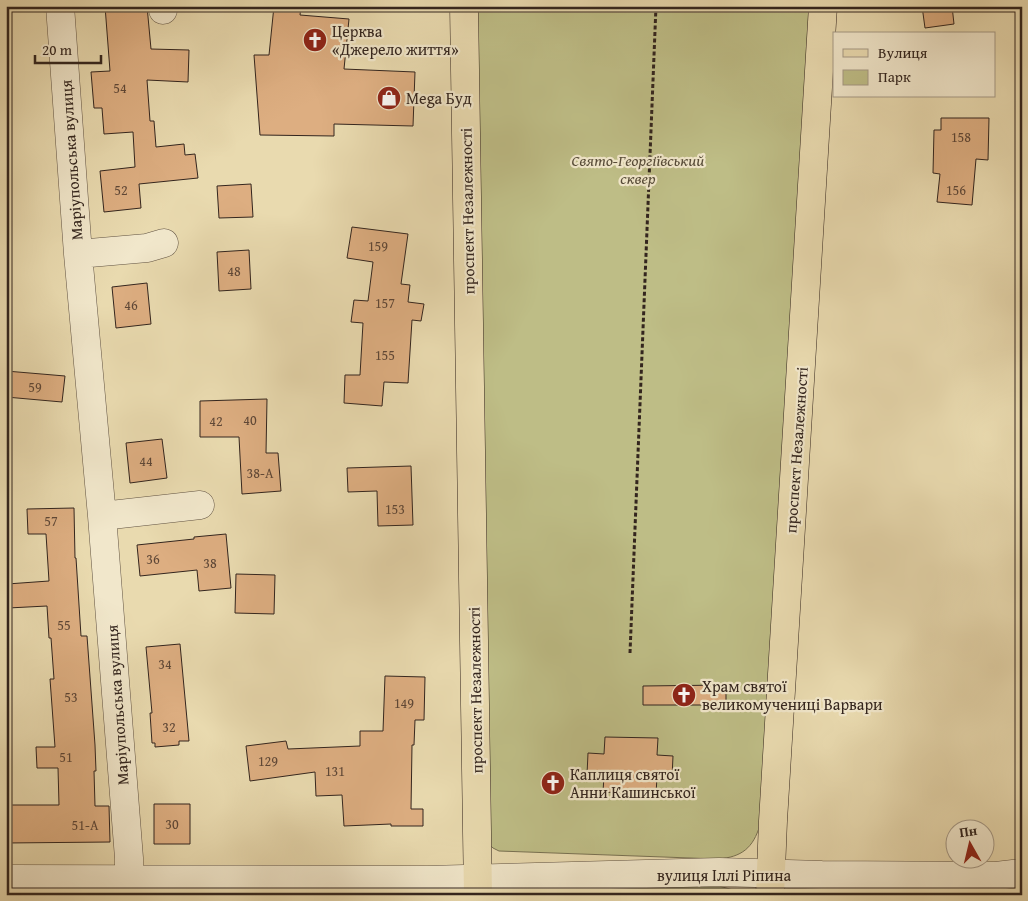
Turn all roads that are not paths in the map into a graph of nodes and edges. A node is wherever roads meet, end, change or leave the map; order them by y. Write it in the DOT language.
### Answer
graph roads {
  1 [pos="60,6"];
  2 [pos="464,6"];
  3 [pos="823,6"];
  4 [pos="164,243"];
  5 [pos="78,254"];
  6 [pos="200,505"];
  7 [pos="102,516"];
  8 [pos="1019,868"];
  9 [pos="6,879"];
  10 [pos="770,884"];
  11 [pos="837,885"];
  12 [pos="129,887"];
  13 [pos="366,887"];
  14 [pos="478,887"];
  1 -- 5 [label="street, Маріупольська вулиця"];
  2 -- 14 [label="main road, проспект Незалежності"];
  3 -- 10 [label="main road, проспект Незалежності"];
  4 -- 5 [label="street, Маріупольська вулиця"];
  5 -- 7 [label="street, Маріупольська вулиця"];
  6 -- 7 [label="street"];
  7 -- 12 [label="street, Маріупольська вулиця"];
  8 -- 11 [label="street, вулиця Іллі Ріпина"];
  9 -- 12 [label="street, вулиця Іллі Ріпина"];
  10 -- 11 [label="street, вулиця Іллі Ріпина"];
  10 -- 14 [label="street, вулиця Іллі Ріпина"];
  12 -- 13 [label="street, вулиця Іллі Ріпина"];
  13 -- 14 [label="street, вулиця Іллі Ріпина"];
}
